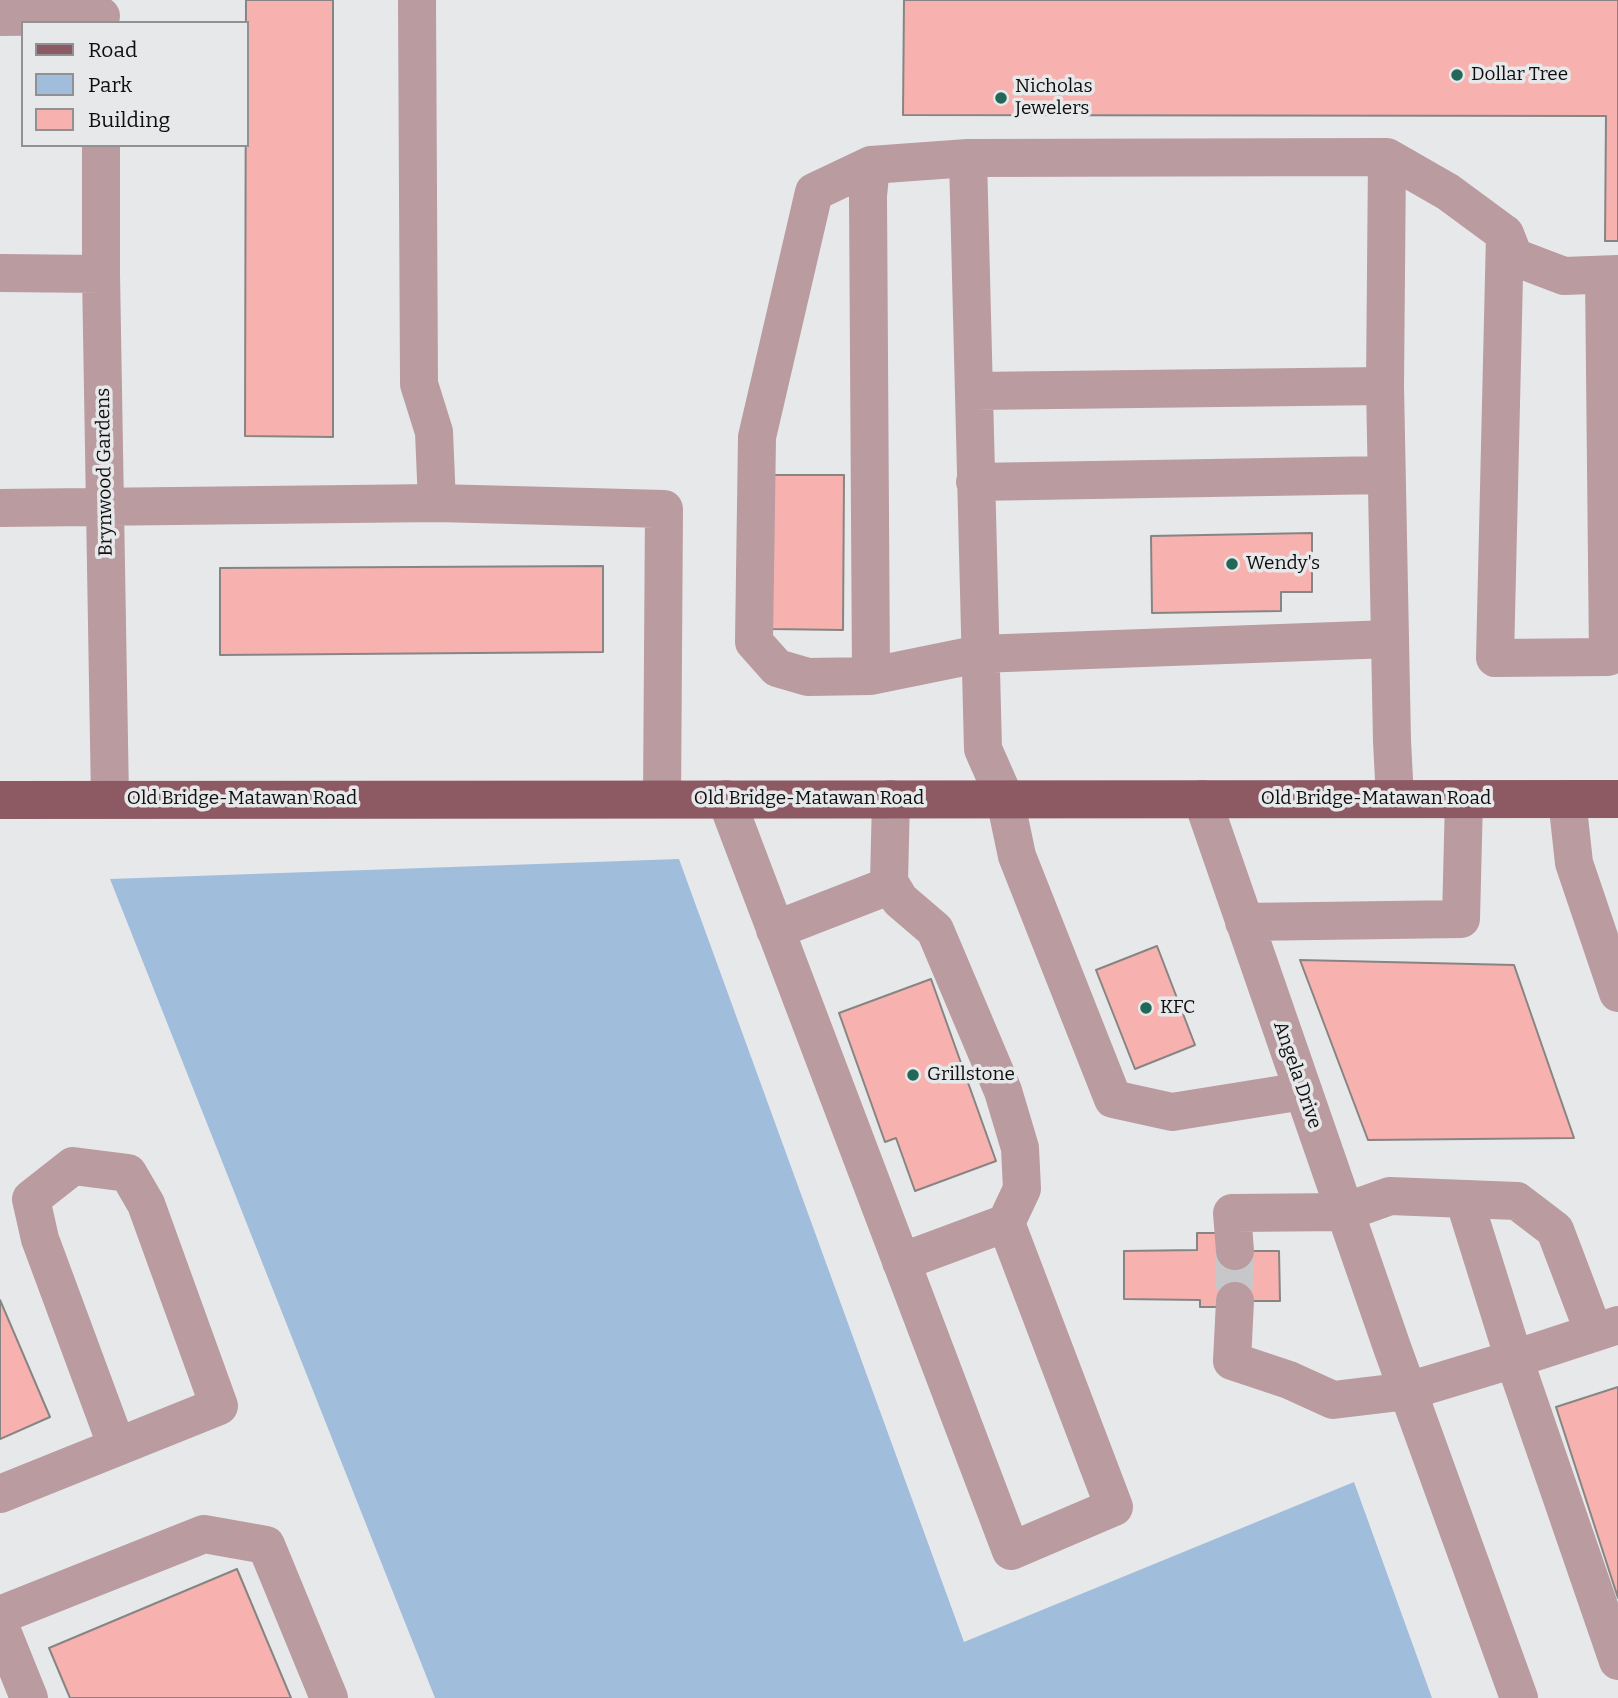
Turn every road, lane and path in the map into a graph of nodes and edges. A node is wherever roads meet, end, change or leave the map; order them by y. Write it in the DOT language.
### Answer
graph roads {
  1 [pos="417,0"];
  2 [pos="101,13"];
  3 [pos="0,17"];
  4 [pos="101,147"];
  5 [pos="1387,157"];
  6 [pos="968,158"];
  7 [pos="871,165"];
  8 [pos="1505,234"];
  9 [pos="0,273"];
  10 [pos="101,274"];
  11 [pos="1611,275"];
  12 [pos="1385,386"];
  13 [pos="974,391"];
  14 [pos="1386,475"];
  15 [pos="975,482"];
  16 [pos="437,503"];
  17 [pos="0,508"];
  18 [pos="106,508"];
  19 [pos="1390,639"];
  20 [pos="979,654"];
  21 [pos="1613,657"];
  22 [pos="871,676"];
  23 [pos="110,799"];
  24 [pos="662,799"];
  25 [pos="726,799"];
  26 [pos="891,799"];
  27 [pos="1005,799"];
  28 [pos="1202,799"];
  29 [pos="1395,799"];
  30 [pos="1464,799"];
  31 [pos="1567,799"];
  32 [pos="1618,799"];
  33 [pos="0,800"];
  34 [pos="891,885"];
  35 [pos="1244,922"];
  36 [pos="775,930"];
  37 [pos="1611,949"];
  38 [pos="1618,993"];
  39 [pos="1303,1091"];
  40 [pos="1464,1199"];
  41 [pos="1345,1212"];
  42 [pos="1006,1223"];
  43 [pos="1235,1251"];
  44 [pos="901,1262"];
  45 [pos="1235,1301"];
  46 [pos="1606,1329"];
  47 [pos="1514,1359"];
  48 [pos="1408,1391"];
  49 [pos="117,1447"];
  50 [pos="0,1494"];
  51 [pos="0,1615"];
  52 [pos="0,1626"];
  53 [pos="1618,1661"];
  54 [pos="29,1698"];
  55 [pos="329,1698"];
  56 [pos="1520,1698"];
  1 -- 16 [label="street"];
  2 -- 3 [label="street"];
  4 -- 10 [label="street, Brynwood Gardens"];
  5 -- 6 [label="street"];
  5 -- 8 [label="street"];
  5 -- 12 [label="street"];
  6 -- 7 [label="street"];
  6 -- 13 [label="street"];
  7 -- 22 [label="street"];
  7 -- 22 [label="street"];
  8 -- 11 [label="street"];
  8 -- 21 [label="street"];
  9 -- 10 [label="street"];
  10 -- 18 [label="street, Brynwood Gardens"];
  11 -- 21 [label="street"];
  12 -- 13 [label="street"];
  12 -- 14 [label="street"];
  13 -- 15 [label="street"];
  14 -- 15 [label="street"];
  14 -- 19 [label="street"];
  15 -- 20 [label="street"];
  16 -- 18 [label="street"];
  16 -- 24 [label="street"];
  17 -- 18 [label="street"];
  18 -- 23 [label="street, Brynwood Gardens"];
  19 -- 20 [label="street"];
  19 -- 29 [label="street"];
  20 -- 22 [label="street"];
  20 -- 27 [label="street"];
  23 -- 24 [label="main road, Old Bridge-Matawan Road"];
  23 -- 33 [label="main road, Old Bridge-Matawan Road"];
  24 -- 25 [label="main road, Old Bridge-Matawan Road"];
  25 -- 26 [label="main road, Old Bridge-Matawan Road"];
  25 -- 36 [label="street"];
  26 -- 27 [label="main road, Old Bridge-Matawan Road"];
  26 -- 34 [label="street"];
  27 -- 28 [label="main road, Old Bridge-Matawan Road"];
  27 -- 39 [label="street"];
  28 -- 29 [label="main road, Old Bridge-Matawan Road"];
  28 -- 35 [label="street, Angela Drive"];
  29 -- 30 [label="main road, Old Bridge-Matawan Road"];
  30 -- 31 [label="main road, Old Bridge-Matawan Road"];
  30 -- 35 [label="street"];
  31 -- 32 [label="main road, Old Bridge-Matawan Road"];
  31 -- 37 [label="street"];
  34 -- 36 [label="street"];
  34 -- 42 [label="street"];
  35 -- 39 [label="street, Angela Drive"];
  36 -- 44 [label="street"];
  37 -- 38 [label="street"];
  39 -- 41 [label="street, Angela Drive"];
  40 -- 41 [label="street"];
  40 -- 46 [label="street"];
  40 -- 47 [label="street"];
  41 -- 43 [label="street"];
  41 -- 48 [label="street, Angela Drive"];
  42 -- 44 [label="street"];
  42 -- 44 [label="street"];
  45 -- 48 [label="street"];
  46 -- 47 [label="street"];
  47 -- 48 [label="street"];
  47 -- 53 [label="street"];
  48 -- 56 [label="street, Angela Drive"];
  49 -- 49 [label="street"];
  49 -- 50 [label="street"];
  51 -- 55 [label="street"];
  52 -- 54 [label="street"];
}
